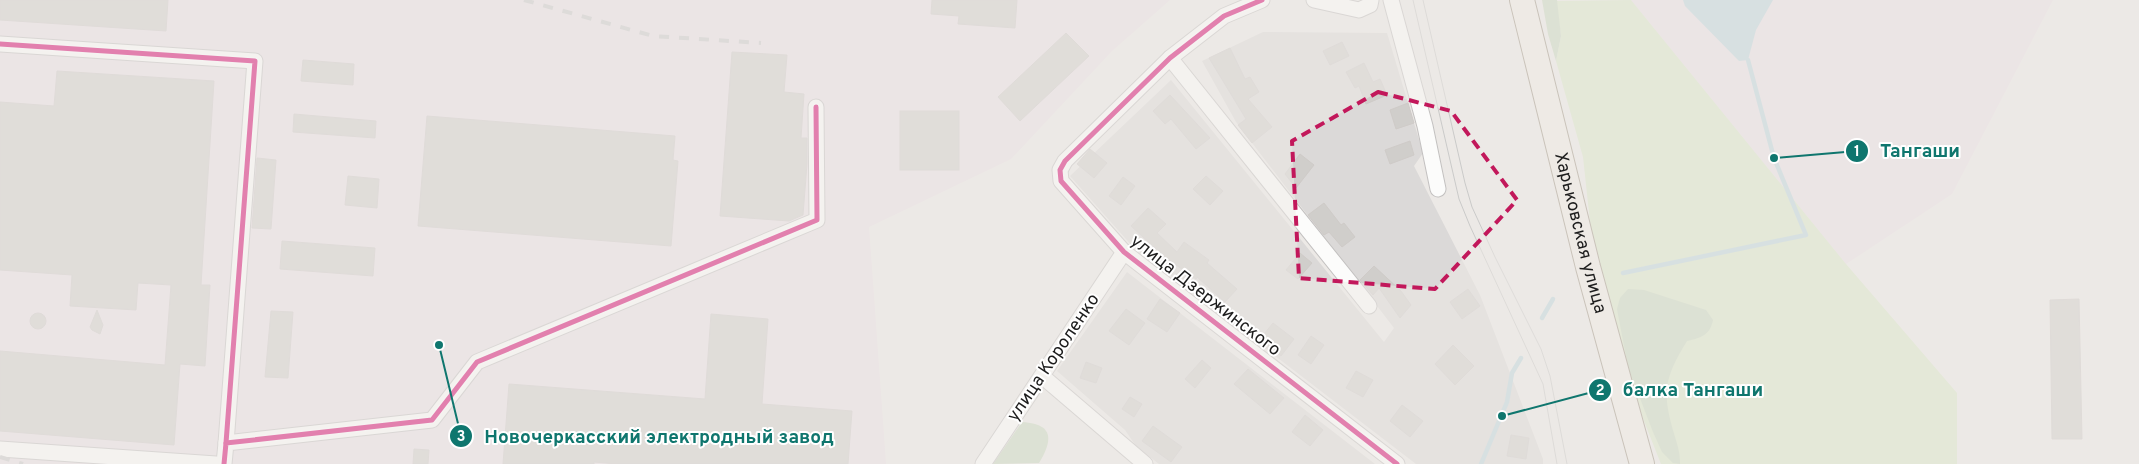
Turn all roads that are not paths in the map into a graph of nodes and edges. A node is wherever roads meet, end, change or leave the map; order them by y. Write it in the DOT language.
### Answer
graph roads {
  1 [pos="1262,0"];
  2 [pos="1314,0"];
  3 [pos="1371,0"];
  4 [pos="1390,0"];
  5 [pos="1522,0"];
  6 [pos="0,44"];
  7 [pos="1170,58"];
  8 [pos="816,107"];
  9 [pos="1438,189"];
  10 [pos="1124,252"];
  11 [pos="1368,306"];
  12 [pos="1042,376"];
  13 [pos="226,443"];
  14 [pos="0,449"];
  15 [pos="1126,458"];
  16 [pos="216,464"];
  17 [pos="224,464"];
  18 [pos="983,464"];
  19 [pos="1145,464"];
  20 [pos="1397,464"];
  21 [pos="1642,464"];
  1 -- 7 [label="street, улица Дзержинского"];
  2 -- 3 [label="street"];
  4 -- 9 [label="street"];
  5 -- 21 [label="main road, Харьковская улица"];
  6 -- 13 [label="street"];
  7 -- 10 [label="street, улица Дзержинского"];
  7 -- 11 [label="street"];
  8 -- 13 [label="street"];
  10 -- 12 [label="street, улица Короленко"];
  10 -- 20 [label="street, улица Дзержинского"];
  12 -- 15 [label="street"];
  12 -- 18 [label="street, улица Короленко"];
  13 -- 17 [label="street"];
  14 -- 16 [label="street"];
  15 -- 19 [label="street"];
}
